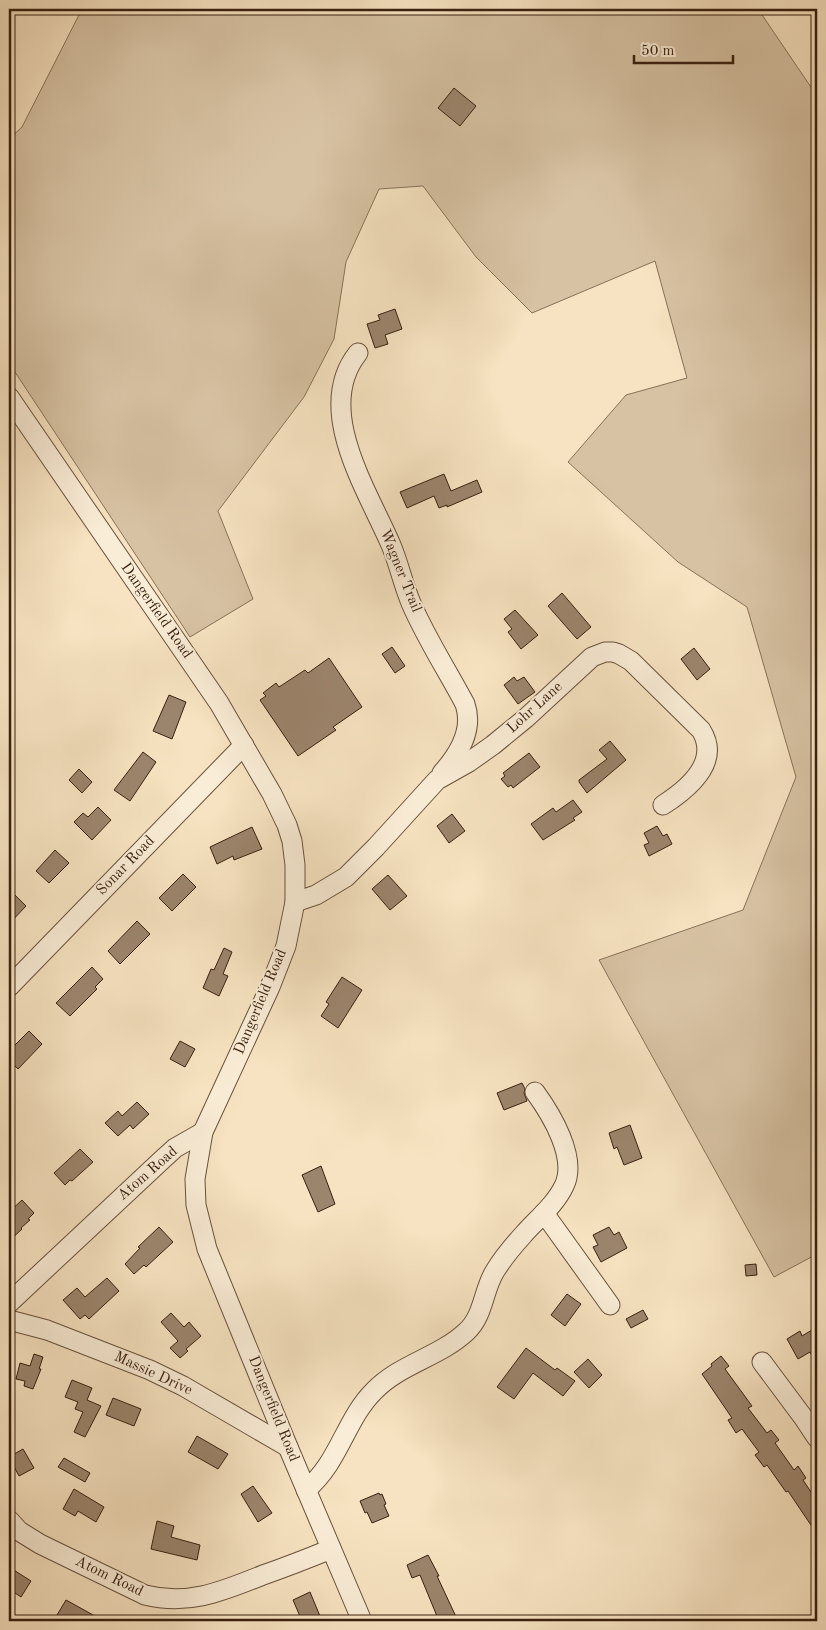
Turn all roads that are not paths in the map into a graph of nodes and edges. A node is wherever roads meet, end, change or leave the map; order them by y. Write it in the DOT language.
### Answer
graph roads {
  1 [pos="358,353"];
  2 [pos="9,397"];
  3 [pos="244,745"];
  4 [pos="437,780"];
  5 [pos="663,805"];
  6 [pos="295,902"];
  7 [pos="9,987"];
  8 [pos="535,1092"];
  9 [pos="203,1132"];
  10 [pos="544,1213"];
  11 [pos="9,1303"];
  12 [pos="610,1305"];
  13 [pos="9,1320"];
  14 [pos="762,1362"];
  15 [pos="810,1412"];
  16 [pos="817,1438"];
  17 [pos="288,1447"];
  18 [pos="306,1490"];
  19 [pos="9,1520"];
  20 [pos="331,1549"];
  21 [pos="362,1621"];
  1 -- 4 [label="street, Wagner Trail"];
  2 -- 3 [label="street, Dangerfield Road"];
  3 -- 6 [label="street, Dangerfield Road"];
  3 -- 7 [label="street, Sonar Road"];
  4 -- 5 [label="street, Lohr Lane"];
  4 -- 6 [label="street, Lohr Lane"];
  6 -- 9 [label="street, Dangerfield Road"];
  8 -- 10 [label="street"];
  9 -- 11 [label="street, Atom Road"];
  9 -- 17 [label="street, Dangerfield Road"];
  10 -- 12 [label="street"];
  10 -- 18 [label="street"];
  13 -- 17 [label="street, Massie Drive"];
  14 -- 15 [label="street"];
  15 -- 16 [label="street"];
  17 -- 18 [label="street, Dangerfield Road"];
  18 -- 20 [label="street, Dangerfield Road"];
  19 -- 20 [label="street, Atom Road"];
  20 -- 21 [label="street, Dangerfield Road"];
}
